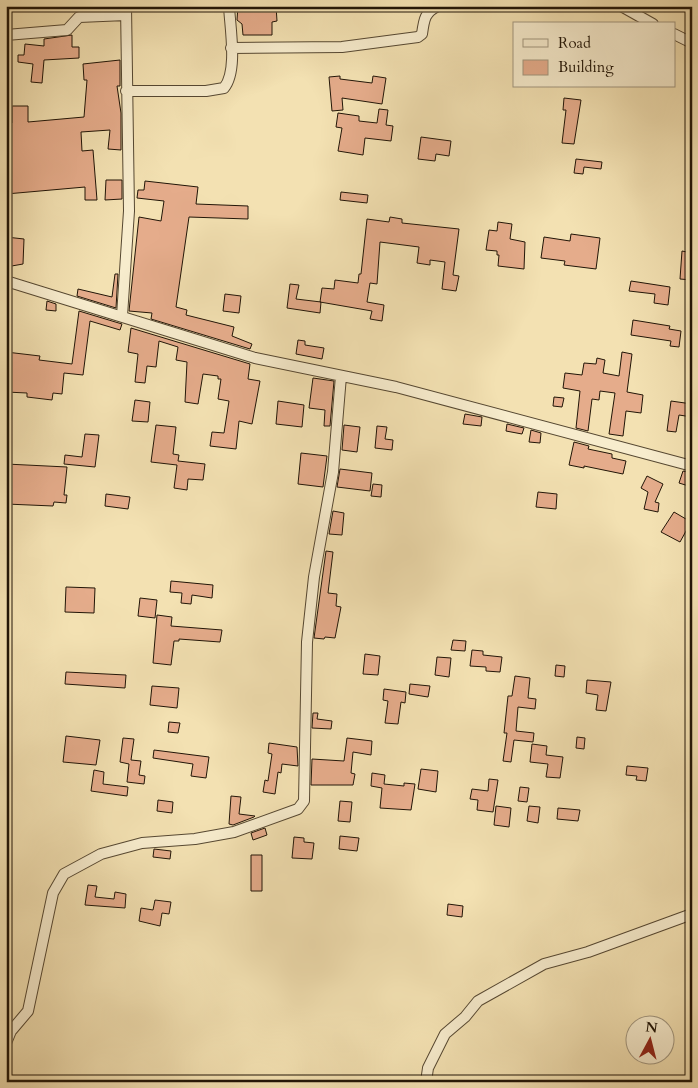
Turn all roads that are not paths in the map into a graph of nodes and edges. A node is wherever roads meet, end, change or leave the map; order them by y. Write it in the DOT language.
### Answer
graph roads {
  1 [pos="229,6"];
  2 [pos="438,6"];
  3 [pos="621,6"];
  4 [pos="126,11"];
  5 [pos="649,22"];
  6 [pos="6,35"];
  7 [pos="676,35"];
  8 [pos="692,43"];
  9 [pos="231,48"];
  10 [pos="126,91"];
  11 [pos="6,281"];
  12 [pos="122,316"];
  13 [pos="341,376"];
  14 [pos="692,466"];
  15 [pos="692,914"];
  16 [pos="6,1043"];
  17 [pos="426,1082"];
  1 -- 9 [label="street"];
  2 -- 9 [label="street"];
  3 -- 5 [label="street"];
  4 -- 6 [label="street"];
  4 -- 10 [label="street"];
  7 -- 8 [label="street"];
  9 -- 10 [label="street"];
  10 -- 12 [label="street"];
  11 -- 12 [label="street"];
  12 -- 13 [label="street"];
  13 -- 14 [label="street"];
  13 -- 16 [label="street"];
  15 -- 17 [label="street"];
}
